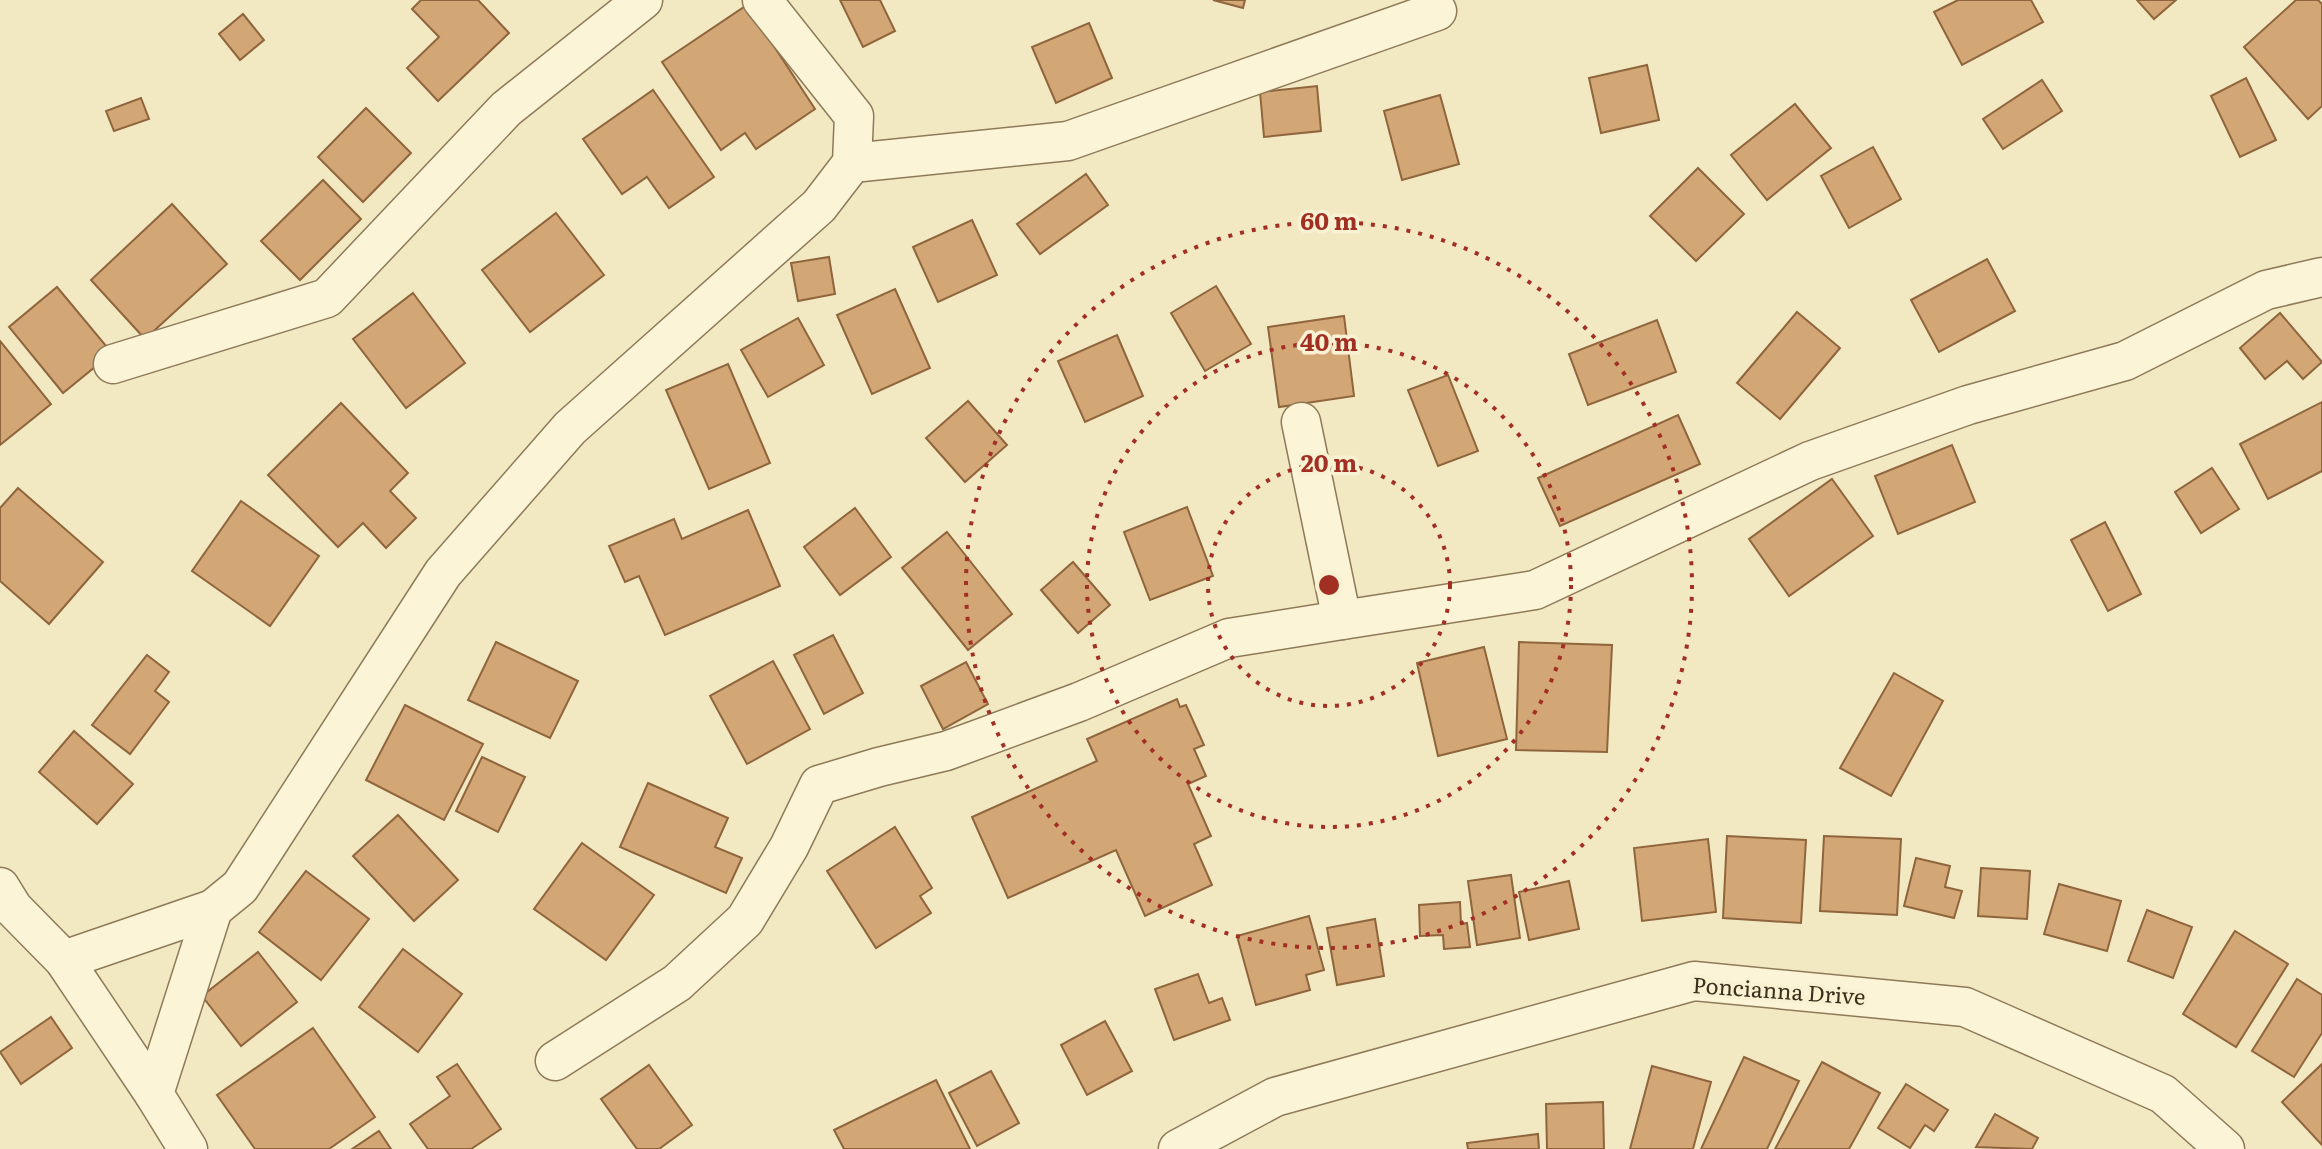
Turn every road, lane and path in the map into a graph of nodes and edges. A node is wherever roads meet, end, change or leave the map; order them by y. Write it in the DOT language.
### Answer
graph roads {
  1 [pos="643,0"];
  2 [pos="762,0"];
  3 [pos="1437,11"];
  4 [pos="852,163"];
  5 [pos="2322,277"];
  6 [pos="113,364"];
  7 [pos="1301,422"];
  8 [pos="1342,620"];
  9 [pos="0,887"];
  10 [pos="213,909"];
  11 [pos="64,960"];
  12 [pos="555,1061"];
  13 [pos="154,1094"];
  14 [pos="188,1149"];
  15 [pos="1178,1149"];
  16 [pos="2225,1149"];
  1 -- 6 [label="street"];
  2 -- 4 [label="street"];
  3 -- 4 [label="street"];
  4 -- 10 [label="street"];
  5 -- 8 [label="street"];
  7 -- 8 [label="street"];
  8 -- 12 [label="street"];
  9 -- 11 [label="street"];
  10 -- 11 [label="street"];
  10 -- 13 [label="street"];
  11 -- 13 [label="street"];
  13 -- 14 [label="street"];
  15 -- 16 [label="street, Poncianna Drive"];
}
